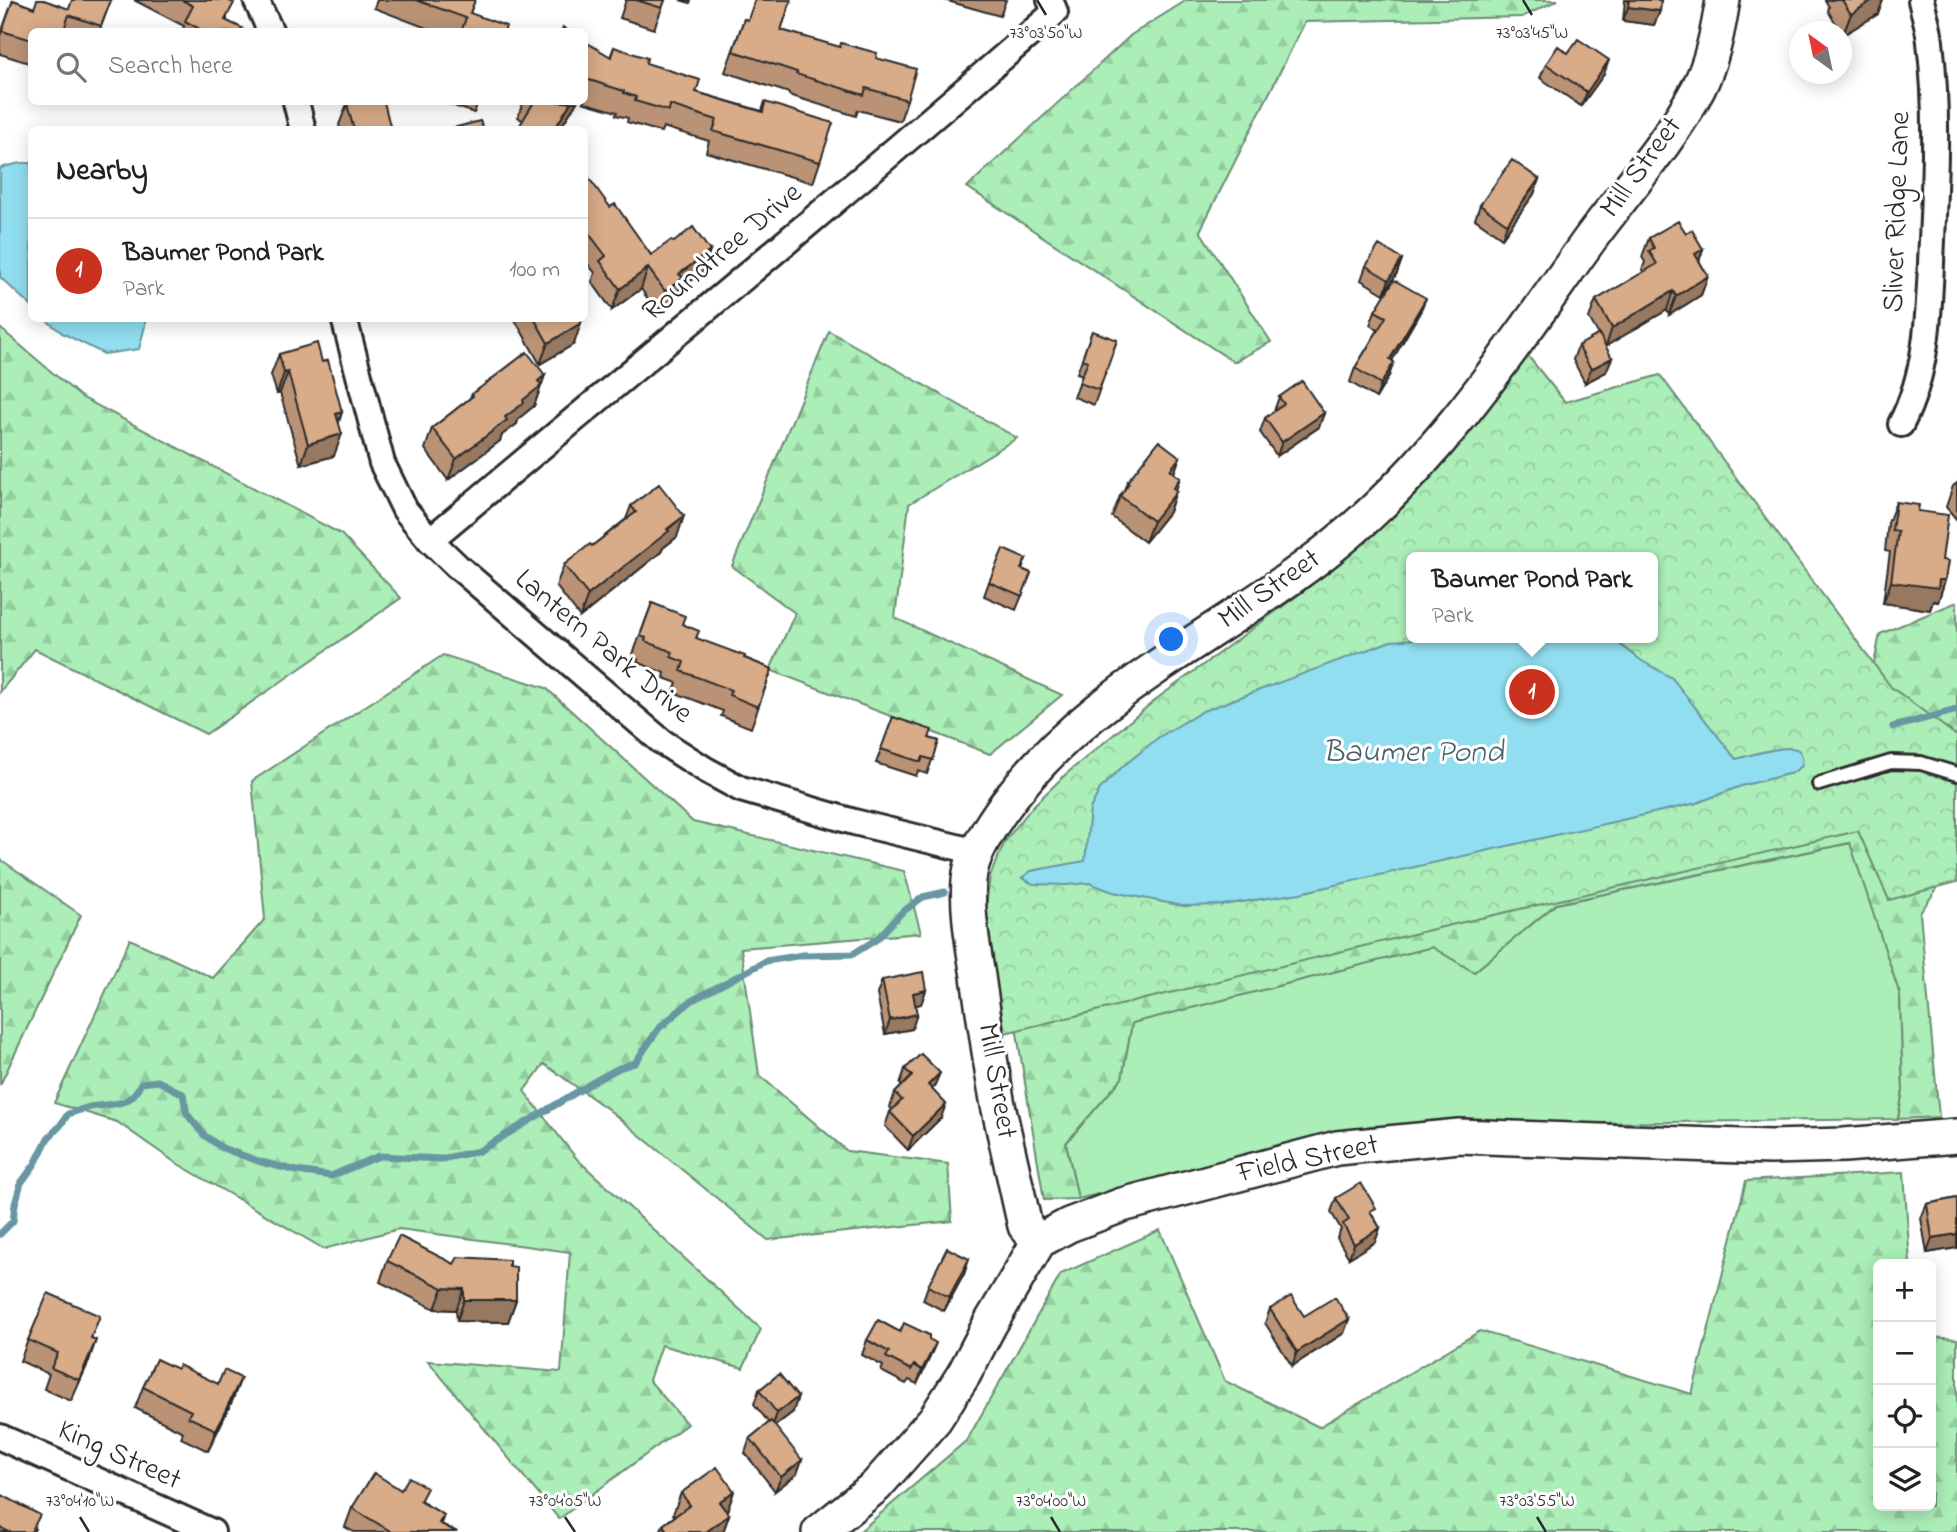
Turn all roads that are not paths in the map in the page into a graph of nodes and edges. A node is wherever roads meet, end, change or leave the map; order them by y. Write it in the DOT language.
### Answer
graph roads {
  1 [pos="256,0"];
  2 [pos="1723,0"];
  3 [pos="1921,0"];
  4 [pos="1053,6"];
  5 [pos="269,28"];
  6 [pos="297,105"];
  7 [pos="302,126"];
  8 [pos="345,322"];
  9 [pos="1900,424"];
  10 [pos="430,540"];
  11 [pos="1957,774"];
  12 [pos="1819,784"];
  13 [pos="977,852"];
  14 [pos="1957,1136"];
  15 [pos="1039,1241"];
  16 [pos="0,1437"];
  17 [pos="210,1531"];
  18 [pos="819,1532"];
  1 -- 5 [label="street"];
  2 -- 13 [label="street, Mill Street"];
  3 -- 9 [label="street, Sliver Ridge Lane"];
  4 -- 10 [label="street, Roundtree Drive"];
  6 -- 7 [label="street"];
  8 -- 10 [label="street, Lantern Park Drive"];
  10 -- 13 [label="street, Lantern Park Drive"];
  11 -- 12 [label="lane"];
  13 -- 15 [label="street, Mill Street"];
  14 -- 15 [label="street, Field Street"];
  15 -- 18 [label="street"];
  16 -- 17 [label="street, King Street"];
}
